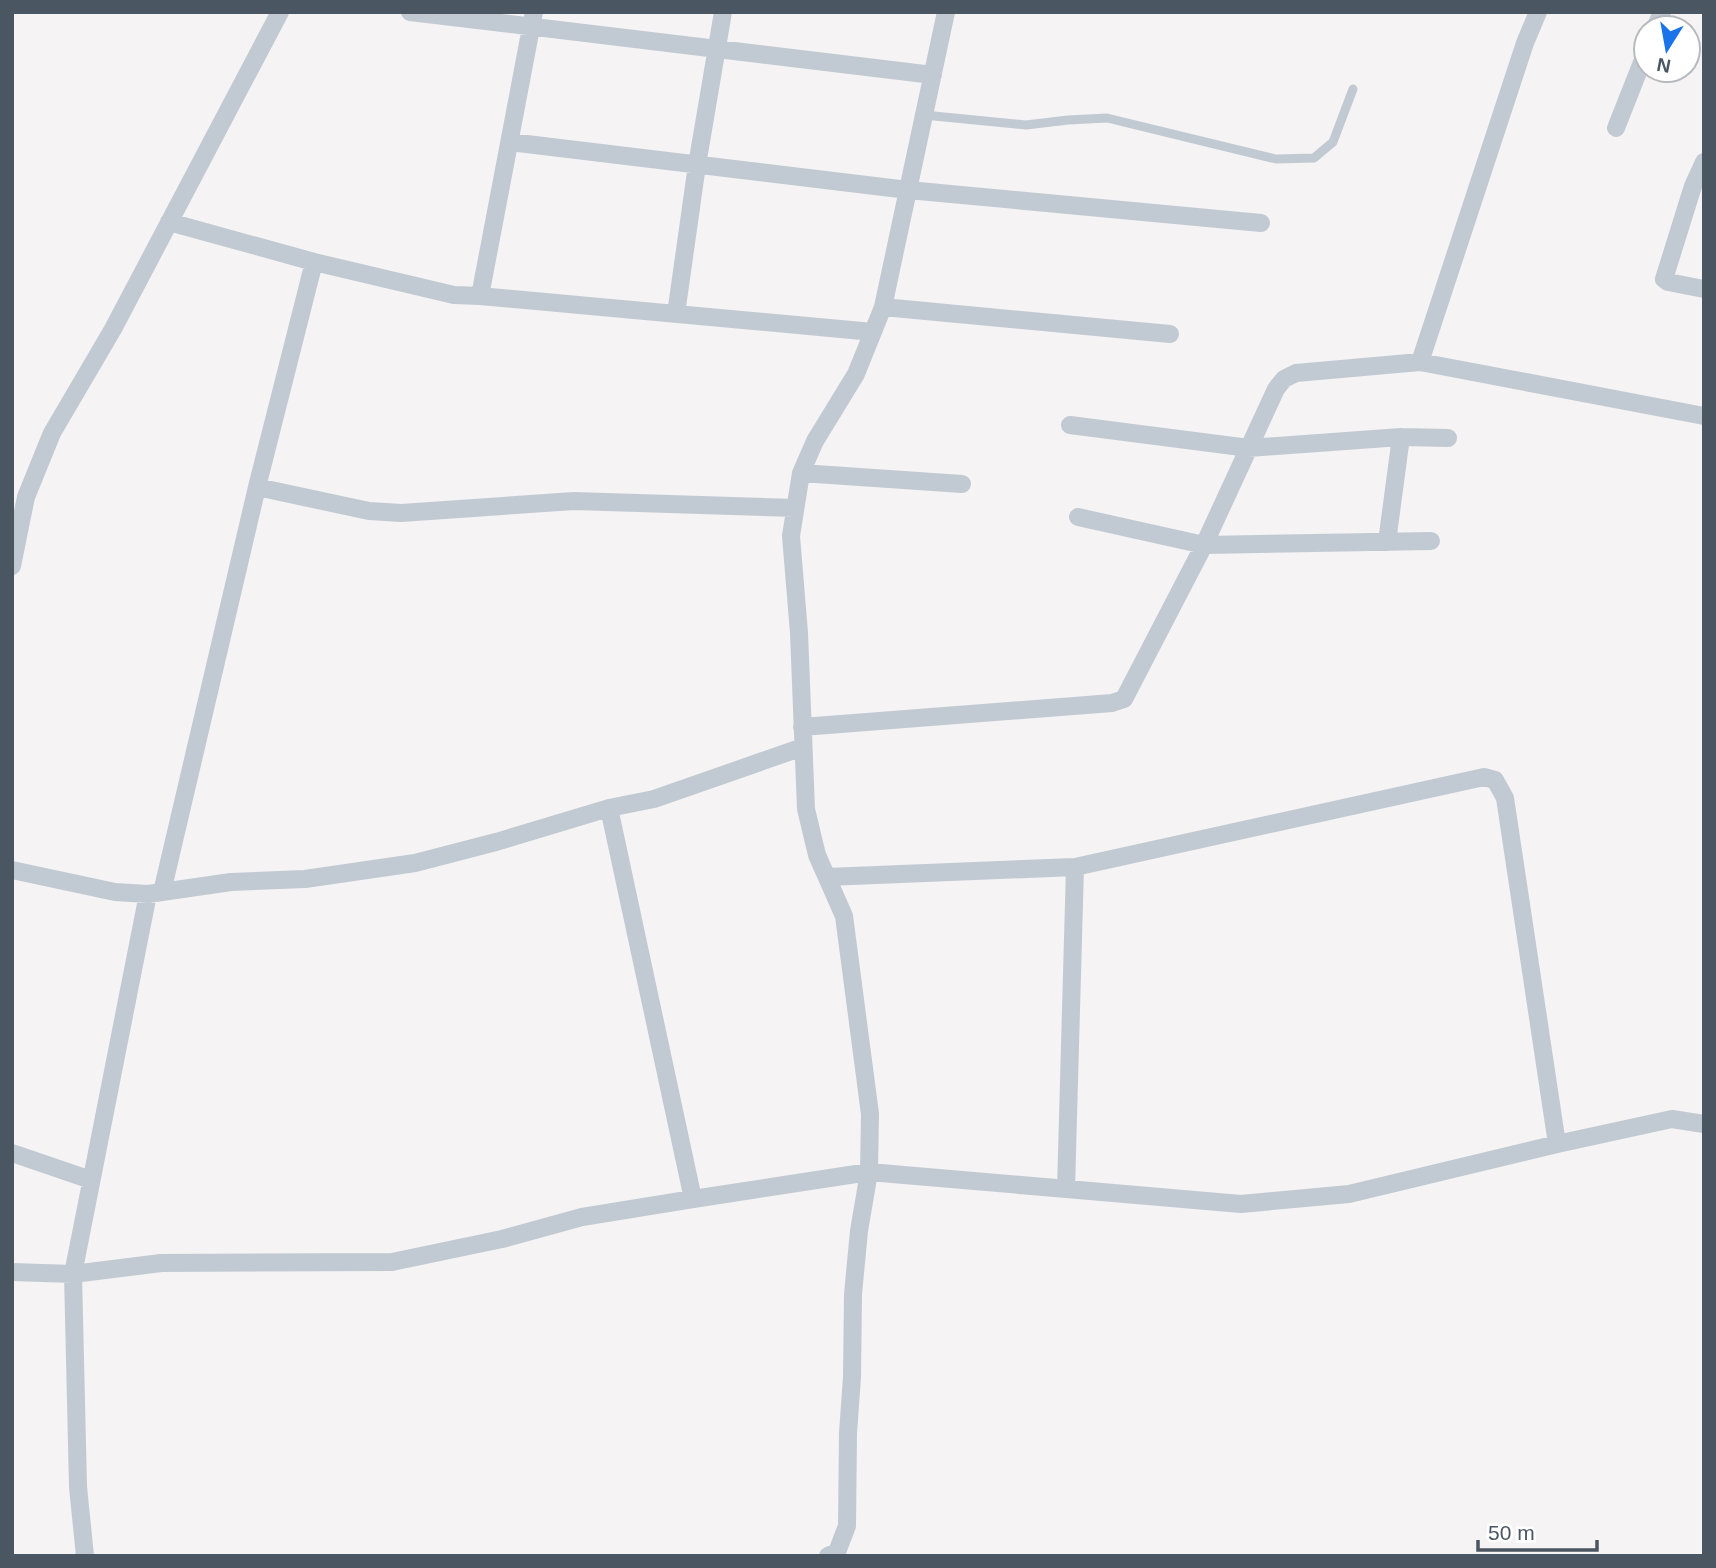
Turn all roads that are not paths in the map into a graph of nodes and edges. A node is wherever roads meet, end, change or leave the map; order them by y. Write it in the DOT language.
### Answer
graph roads {
  1 [pos="280,12"];
  2 [pos="410,12"];
  3 [pos="723,12"];
  4 [pos="946,12"];
  5 [pos="1538,12"];
  6 [pos="533,19"];
  7 [pos="716,48"];
  8 [pos="933,75"];
  9 [pos="1633,84"];
  10 [pos="1353,89"];
  11 [pos="924,115"];
  12 [pos="1616,128"];
  13 [pos="510,142"];
  14 [pos="1704,162"];
  15 [pos="697,165"];
  16 [pos="908,190"];
  17 [pos="169,222"];
  18 [pos="1261,223"];
  19 [pos="314,262"];
  20 [pos="1704,289"];
  21 [pos="480,296"];
  22 [pos="883,307"];
  23 [pos="676,314"];
  24 [pos="873,332"];
  25 [pos="1171,334"];
  26 [pos="1420,362"];
  27 [pos="1704,416"];
  28 [pos="1070,425"];
  29 [pos="1401,438"];
  30 [pos="1448,438"];
  31 [pos="1249,448"];
  32 [pos="800,473"];
  33 [pos="962,484"];
  34 [pos="257,486"];
  35 [pos="795,508"];
  36 [pos="1078,517"];
  37 [pos="1431,541"];
  38 [pos="1387,542"];
  39 [pos="1204,545"];
  40 [pos="12,566"];
  41 [pos="802,727"];
  42 [pos="803,747"];
  43 [pos="609,808"];
  44 [pos="1075,867"];
  45 [pos="12,870"];
  46 [pos="827,877"];
  47 [pos="155,893"];
  48 [pos="1704,1124"];
  49 [pos="1557,1144"];
  50 [pos="12,1153"];
  51 [pos="869,1172"];
  52 [pos="91,1180"];
  53 [pos="1066,1189"];
  54 [pos="693,1199"];
  55 [pos="12,1272"];
  56 [pos="73,1274"];
  57 [pos="85,1556"];
  58 [pos="828,1556"];
  1 -- 17 [label="street"];
  2 -- 6 [label="street"];
  3 -- 7 [label="street"];
  4 -- 8 [label="street"];
  5 -- 26 [label="street"];
  6 -- 7 [label="street"];
  6 -- 13 [label="street"];
  7 -- 8 [label="street"];
  7 -- 15 [label="street"];
  8 -- 11 [label="street"];
  9 -- 12 [label="street"];
  10 -- 11 [label="lane"];
  11 -- 16 [label="street"];
  13 -- 15 [label="street"];
  13 -- 21 [label="street"];
  14 -- 20 [label="street"];
  15 -- 16 [label="street"];
  15 -- 23 [label="street"];
  16 -- 18 [label="street"];
  16 -- 22 [label="street"];
  17 -- 19 [label="street"];
  17 -- 40 [label="street"];
  19 -- 21 [label="street"];
  19 -- 34 [label="street"];
  21 -- 23 [label="street"];
  22 -- 24 [label="street"];
  22 -- 25 [label="street"];
  23 -- 24 [label="street"];
  24 -- 32 [label="street"];
  26 -- 27 [label="street"];
  26 -- 31 [label="street"];
  28 -- 31 [label="street"];
  29 -- 30 [label="street"];
  29 -- 31 [label="street"];
  29 -- 38 [label="street"];
  31 -- 39 [label="street"];
  32 -- 33 [label="street"];
  32 -- 35 [label="street"];
  34 -- 35 [label="street"];
  34 -- 47 [label="street"];
  35 -- 41 [label="street"];
  36 -- 39 [label="street"];
  37 -- 38 [label="street"];
  38 -- 39 [label="street"];
  39 -- 41 [label="street"];
  41 -- 42 [label="street"];
  42 -- 43 [label="street"];
  42 -- 46 [label="street"];
  43 -- 47 [label="street"];
  43 -- 54 [label="street"];
  44 -- 46 [label="street"];
  44 -- 49 [label="street"];
  44 -- 53 [label="street"];
  45 -- 47 [label="street"];
  46 -- 51 [label="street"];
  47 -- 52 [label="street"];
  48 -- 49 [label="street"];
  49 -- 53 [label="street"];
  50 -- 52 [label="street"];
  51 -- 53 [label="street"];
  51 -- 54 [label="street"];
  51 -- 58 [label="street"];
  52 -- 56 [label="street"];
  54 -- 56 [label="street"];
  55 -- 56 [label="street"];
  56 -- 57 [label="street"];
}
